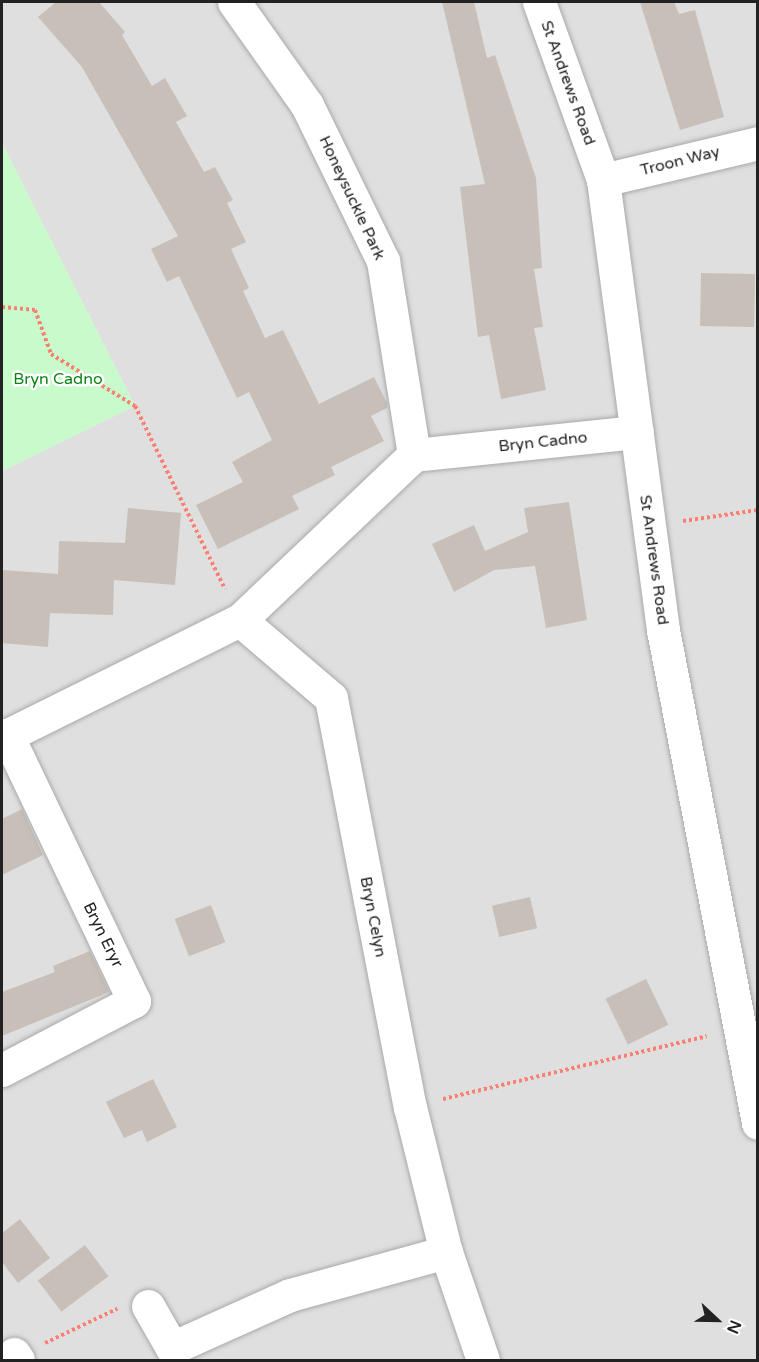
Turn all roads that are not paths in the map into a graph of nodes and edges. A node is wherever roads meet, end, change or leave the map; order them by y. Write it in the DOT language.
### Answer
graph roads {
  1 [pos="234,2"];
  2 [pos="539,2"];
  3 [pos="758,143"];
  4 [pos="603,180"];
  5 [pos="637,432"];
  6 [pos="414,455"];
  7 [pos="240,620"];
  8 [pos="4,736"];
  9 [pos="2,1070"];
  10 [pos="758,1123"];
  11 [pos="446,1252"];
  12 [pos="148,1306"];
  13 [pos="160,1354"];
  14 [pos="483,1360"];
  1 -- 6 [label="street, Honeysuckle Park"];
  2 -- 4 [label="street, St Andrews Road"];
  3 -- 4 [label="street, Troon Way"];
  4 -- 5 [label="street, St Andrews Road"];
  5 -- 6 [label="street, Bryn Cadno"];
  5 -- 10 [label="street, St Andrews Road"];
  6 -- 7 [label="street"];
  7 -- 8 [label="street"];
  7 -- 11 [label="street, Bryn Celyn"];
  8 -- 9 [label="street, Bryn Eryr"];
  11 -- 13 [label="street"];
  11 -- 14 [label="street, Bryn Celyn"];
  12 -- 13 [label="street"];
}
